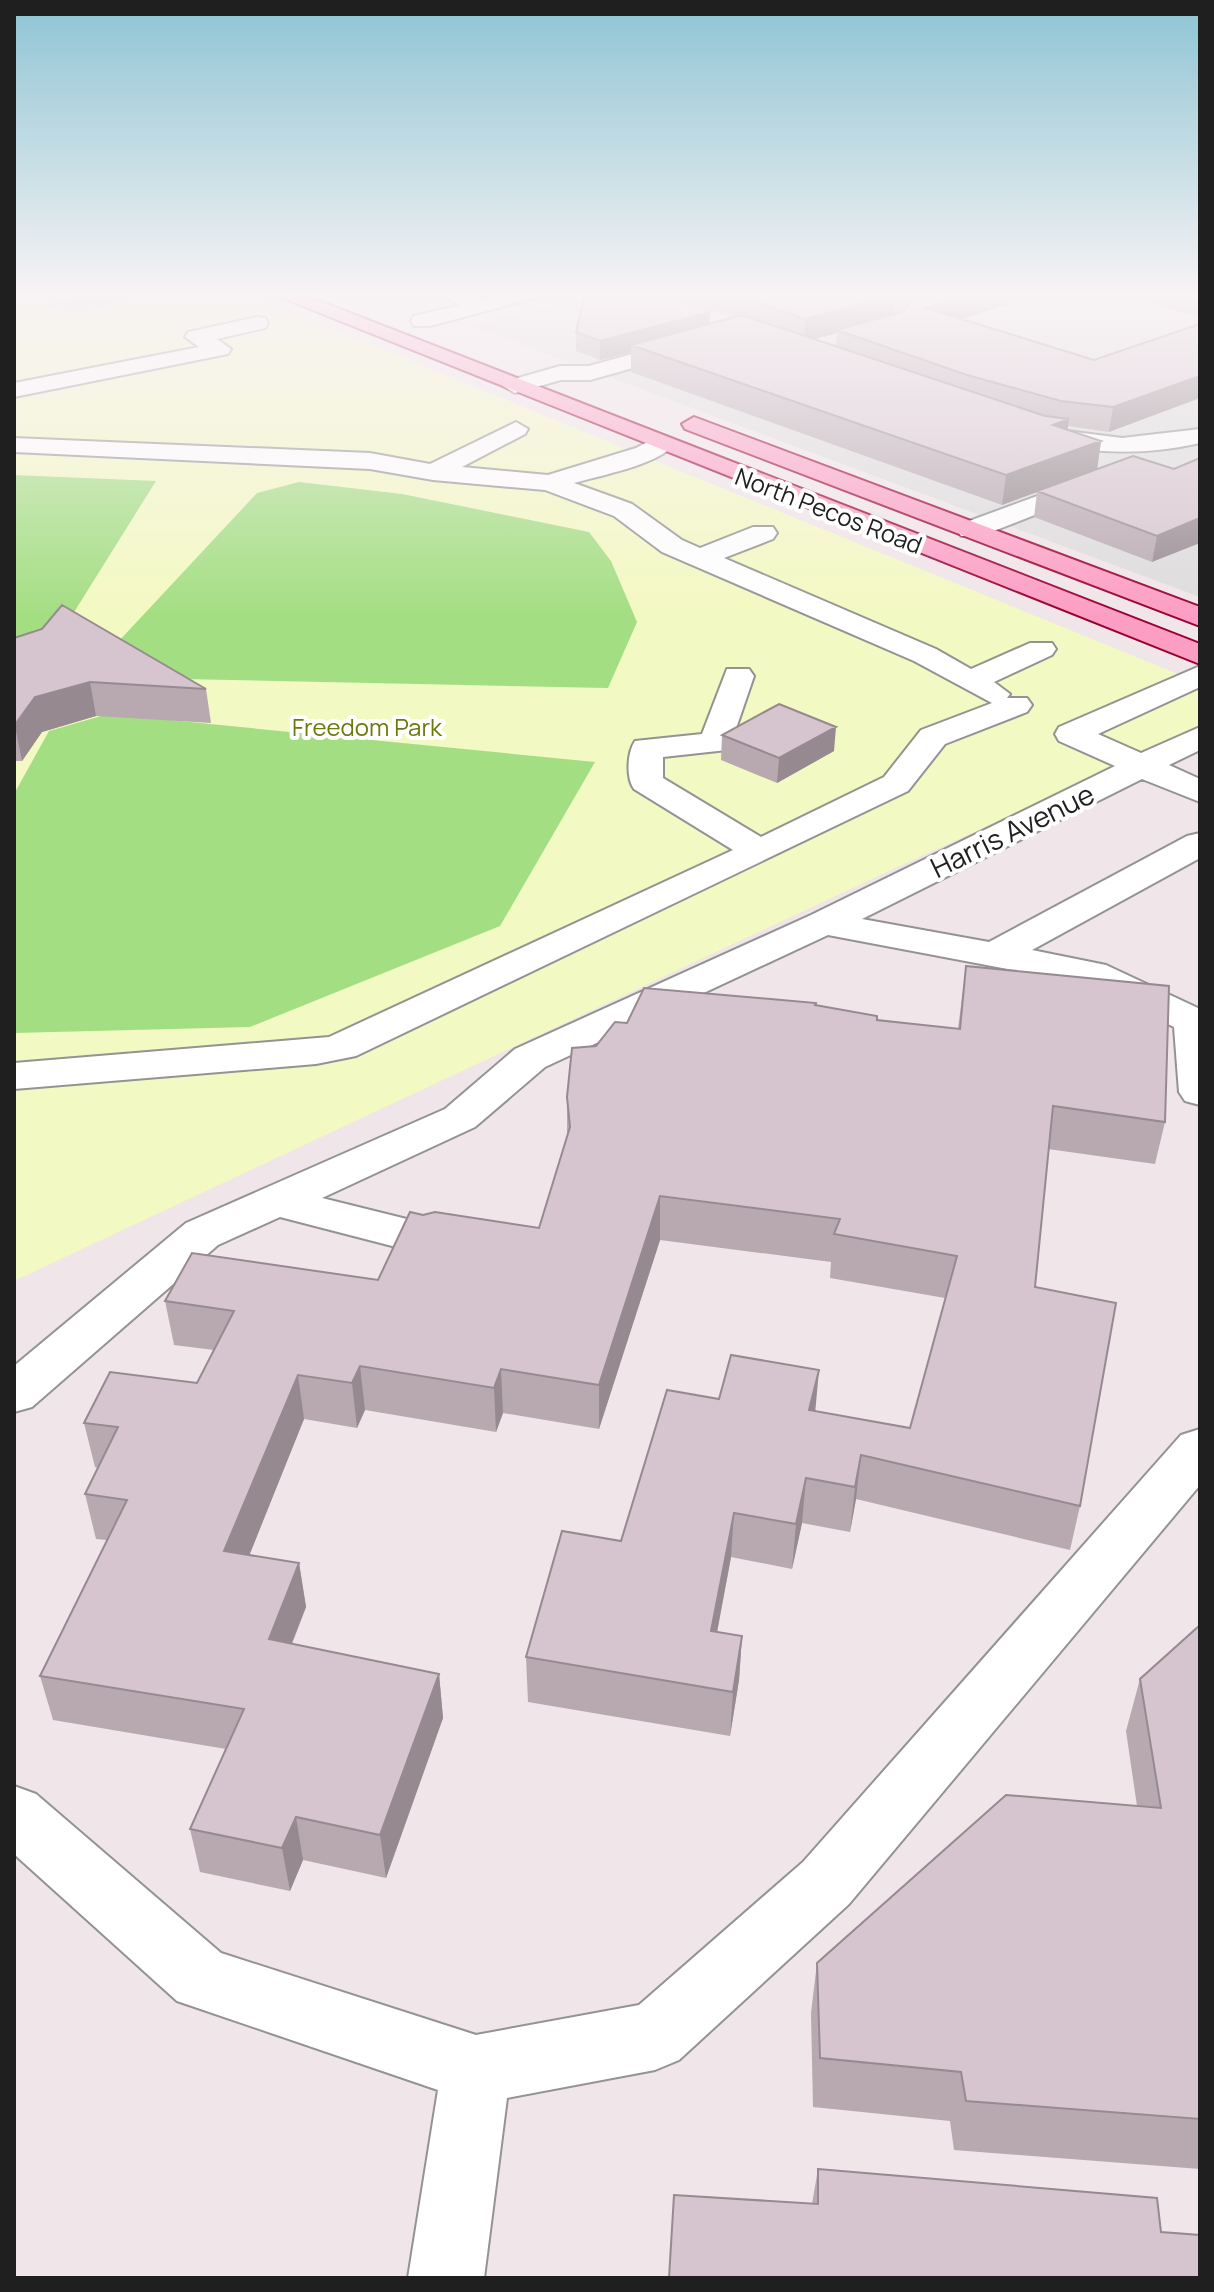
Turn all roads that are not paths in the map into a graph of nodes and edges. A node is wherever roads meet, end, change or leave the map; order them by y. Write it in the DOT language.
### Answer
graph roads {
  1 [pos="550,400"];
  2 [pos="677,418"];
  3 [pos="516,429"];
  4 [pos="1026,430"];
  5 [pos="1200,436"];
  6 [pos="662,444"];
  7 [pos="1132,444"];
  8 [pos="14,445"];
  9 [pos="433,472"];
  10 [pos="549,483"];
  11 [pos="971,530"];
  12 [pos="763,533"];
  13 [pos="700,558"];
  14 [pos="1200,617"];
  15 [pos="1041,649"];
  16 [pos="1200,655"];
  17 [pos="1200,675"];
  18 [pos="738,676"];
  19 [pos="970,681"];
  20 [pos="1016,705"];
  21 [pos="1071,734"];
  22 [pos="1200,737"];
  23 [pos="1141,766"];
  24 [pos="1200,792"];
  25 [pos="1200,844"];
  26 [pos="760,851"];
  27 [pos="824,923"];
  28 [pos="994,955"];
  29 [pos="14,1076"];
  30 [pos="1200,1092"];
  31 [pos="275,1201"];
  32 [pos="427,1239"];
  33 [pos="14,1394"];
  34 [pos="1200,1449"];
  35 [pos="14,1814"];
  36 [pos="476,2069"];
  37 [pos="446,2278"];
  1 -- 6 [label="main road, North Pecos Road"];
  2 -- 11 [label="main road, North Pecos Road"];
  3 -- 9 [label="street"];
  4 -- 7 [label="street"];
  5 -- 7 [label="street"];
  6 -- 10 [label="street"];
  6 -- 11 [label="main road"];
  6 -- 16 [label="main road, North Pecos Road"];
  7 -- 11 [label="street"];
  8 -- 9 [label="street"];
  9 -- 10 [label="street"];
  10 -- 13 [label="street"];
  11 -- 14 [label="main road, North Pecos Road"];
  12 -- 13 [label="street"];
  13 -- 19 [label="street"];
  15 -- 19 [label="street"];
  17 -- 21 [label="street"];
  18 -- 26 [label="street"];
  19 -- 20 [label="street"];
  20 -- 21 [label="street"];
  20 -- 26 [label="street"];
  21 -- 23 [label="street"];
  22 -- 23 [label="street, Harris Avenue"];
  23 -- 24 [label="street"];
  23 -- 27 [label="street, Harris Avenue"];
  25 -- 28 [label="street"];
  26 -- 29 [label="street"];
  27 -- 28 [label="street"];
  27 -- 31 [label="street, Harris Avenue"];
  28 -- 30 [label="street"];
  31 -- 32 [label="street"];
  31 -- 33 [label="street, Harris Avenue"];
  34 -- 36 [label="street"];
  35 -- 36 [label="street"];
  36 -- 37 [label="street"];
}
